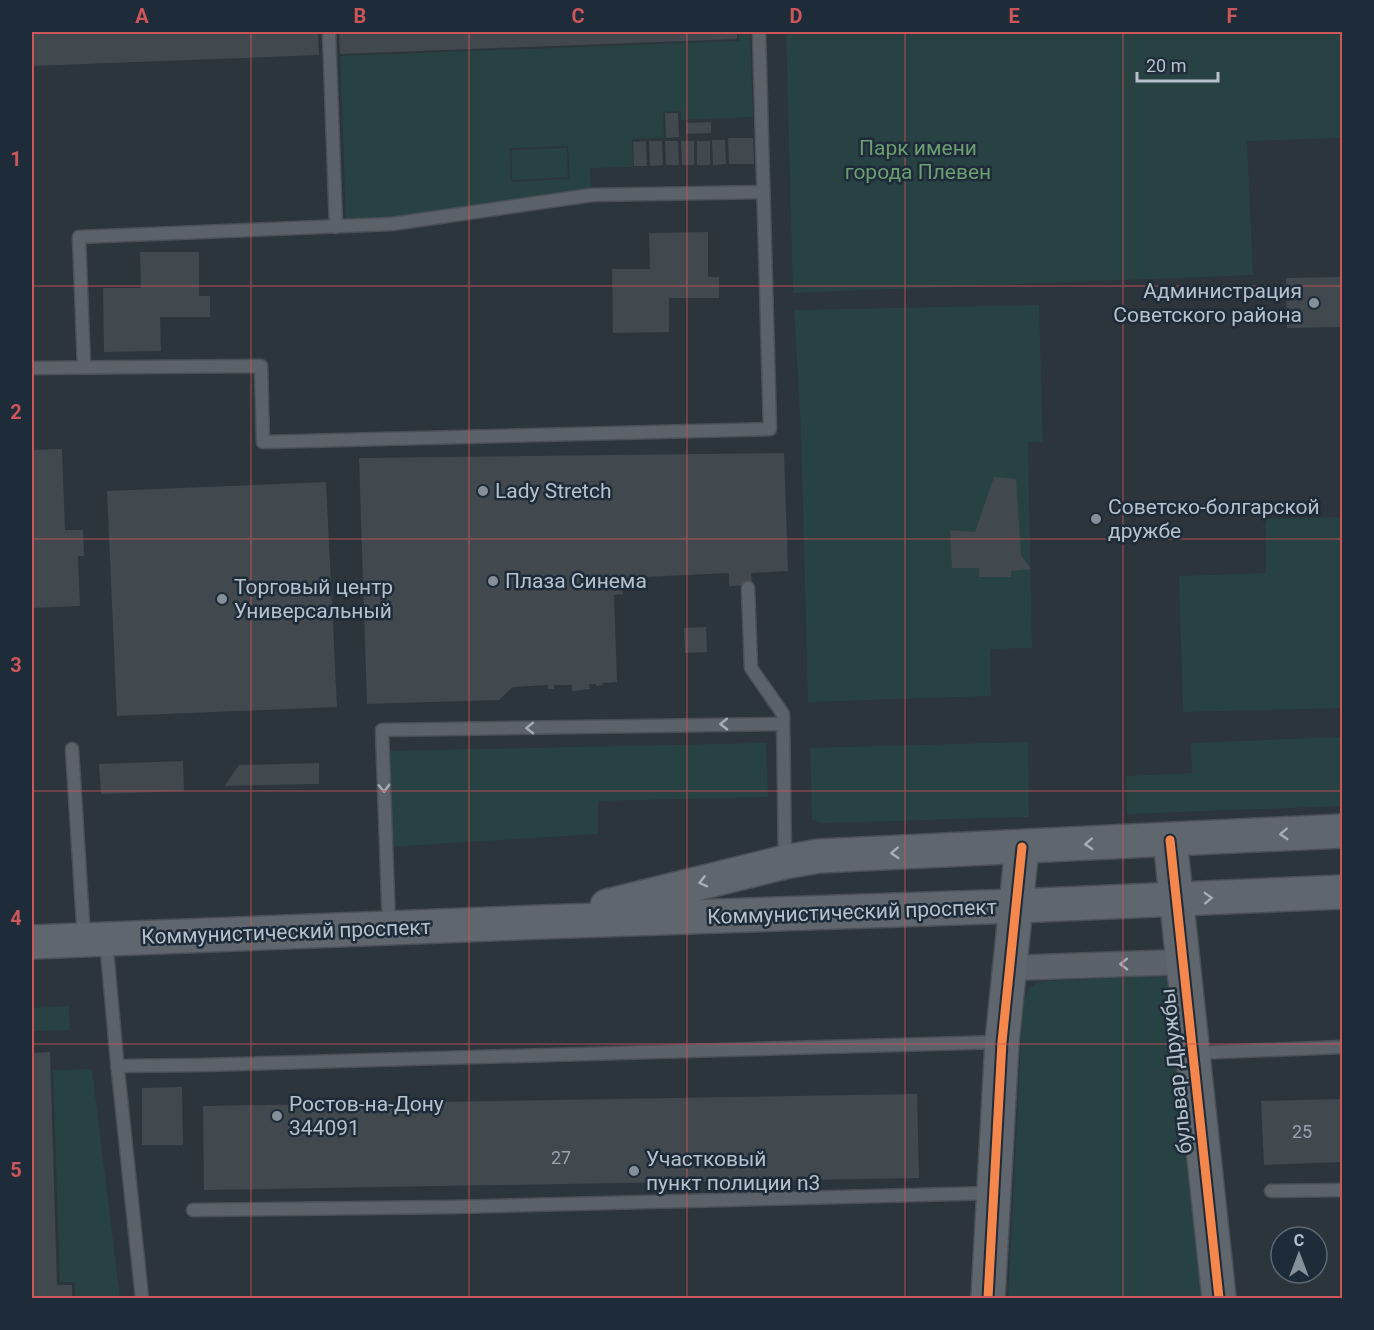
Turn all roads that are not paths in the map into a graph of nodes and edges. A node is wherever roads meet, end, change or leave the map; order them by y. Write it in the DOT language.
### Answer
graph roads {
  1 [pos="329,32"];
  2 [pos="759,32"];
  3 [pos="763,192"];
  4 [pos="336,227"];
  5 [pos="84,367"];
  6 [pos="32,368"];
  7 [pos="748,588"];
  8 [pos="783,724"];
  9 [pos="72,749"];
  10 [pos="1342,831"];
  11 [pos="1170,840"];
  12 [pos="1022,847"];
  13 [pos="785,862"];
  14 [pos="1342,892"];
  15 [pos="1176,899"];
  16 [pos="1017,906"];
  17 [pos="541,922"];
  18 [pos="389,929"];
  19 [pos="95,940"];
  20 [pos="32,942"];
  21 [pos="1183,962"];
  22 [pos="1010,968"];
  23 [pos="1002,1042"];
  24 [pos="1342,1047"];
  25 [pos="1192,1053"];
  26 [pos="117,1066"];
  27 [pos="1342,1190"];
  28 [pos="1271,1191"];
  29 [pos="994,1193"];
  30 [pos="193,1210"];
  31 [pos="142,1299"];
  32 [pos="988,1299"];
  33 [pos="1219,1299"];
  1 -- 4 [label="lane"];
  2 -- 3 [label="lane"];
  3 -- 4 [label="lane"];
  3 -- 5 [label="lane"];
  4 -- 5 [label="lane"];
  5 -- 6 [label="lane"];
  7 -- 8 [label="lane"];
  8 -- 13 [label="lane"];
  8 -- 18 [label="lane, one-way"];
  9 -- 19 [label="lane"];
  10 -- 11 [label="main road, Коммунистический проспект, one-way"];
  11 -- 12 [label="main road, Коммунистический проспект, one-way"];
  11 -- 15 [label="main road, бульвар Дружбы"];
  12 -- 13 [label="main road, Коммунистический проспект, one-way"];
  12 -- 16 [label="main road"];
  13 -- 17 [label="main road, Коммунистический проспект, one-way"];
  15 -- 14 [label="main road, Коммунистический проспект, one-way"];
  15 -- 16 [label="main road, Коммунистический проспект"];
  15 -- 21 [label="main road, бульвар Дружбы"];
  16 -- 17 [label="main road, Коммунистический проспект"];
  16 -- 22 [label="main road"];
  17 -- 18 [label="main road, Коммунистический проспект"];
  18 -- 19 [label="main road, Коммунистический проспект"];
  19 -- 20 [label="main road, Коммунистический проспект"];
  19 -- 26 [label="lane"];
  21 -- 22 [label="street, one-way"];
  21 -- 25 [label="main road, бульвар Дружбы"];
  22 -- 23 [label="main road"];
  23 -- 26 [label="lane"];
  23 -- 29 [label="main road"];
  24 -- 25 [label="lane"];
  25 -- 33 [label="main road, бульвар Дружбы"];
  26 -- 31 [label="lane"];
  27 -- 28 [label="lane"];
  29 -- 30 [label="lane"];
  29 -- 32 [label="main road"];
}
